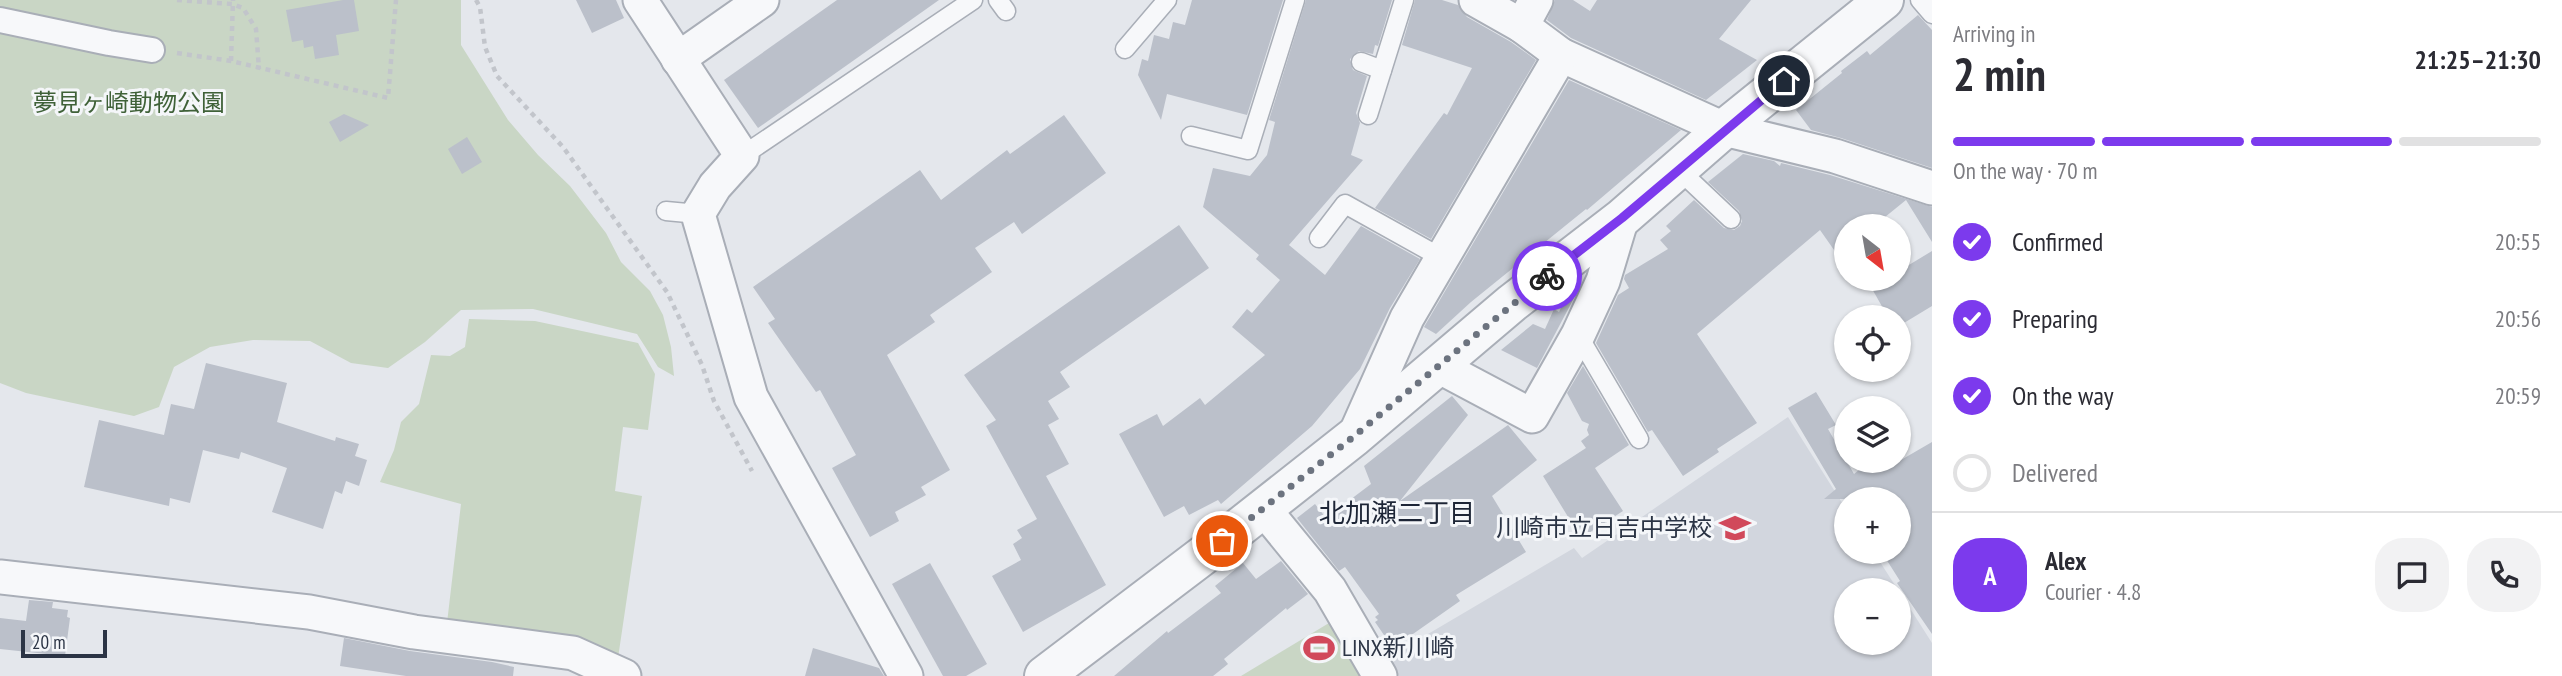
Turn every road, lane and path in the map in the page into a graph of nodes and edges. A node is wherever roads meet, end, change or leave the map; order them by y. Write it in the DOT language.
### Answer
graph roads {
  1 [pos="177,0"];
  2 [pos="396,0"];
  3 [pos="476,0"];
  4 [pos="640,0"];
  5 [pos="973,0"];
  6 [pos="1167,0"];
  7 [pos="1295,0"];
  8 [pos="1404,0"];
  9 [pos="1476,0"];
  10 [pos="1884,0"];
  11 [pos="1920,0"];
  12 [pos="232,2"];
  13 [pos="740,6"];
  14 [pos="1529,13"];
  15 [pos="1932,14"];
  16 [pos="0,20"];
  17 [pos="1125,49"];
  18 [pos="152,50"];
  19 [pos="1561,55"];
  20 [pos="678,59"];
  21 [pos="231,61"];
  22 [pos="1361,62"];
  23 [pos="259,69"];
  24 [pos="1382,70"];
  25 [pos="1368,115"];
  26 [pos="1724,130"];
  27 [pos="1191,136"];
  28 [pos="742,156"];
  29 [pos="1678,169"];
  30 [pos="1932,188"];
  31 [pos="1622,218"];
  32 [pos="1731,219"];
  33 [pos="1319,238"];
  34 [pos="1442,258"];
  35 [pos="1578,335"];
  36 [pos="1438,366"];
  37 [pos="1353,437"];
  38 [pos="1639,439"];
  39 [pos="751,471"];
  40 [pos="1264,508"];
  41 [pos="0,577"];
  42 [pos="624,676"];
  43 [pos="906,676"];
  44 [pos="1044,676"];
  45 [pos="1380,676"];
  1 -- 12 [label="path"];
  2 -- 23 [label="path"];
  3 -- 39 [label="path"];
  4 -- 20 [label="street"];
  5 -- 28 [label="lane"];
  6 -- 17 [label="lane"];
  7 -- 27 [label="lane"];
  8 -- 24 [label="lane"];
  9 -- 14 [label="street"];
  10 -- 26 [label="street"];
  11 -- 15 [label="lane"];
  12 -- 21 [label="path"];
  12 -- 23 [label="path"];
  13 -- 20 [label="street"];
  14 -- 19 [label="street"];
  16 -- 18 [label="street"];
  18 -- 21 [label="path"];
  19 -- 26 [label="street"];
  19 -- 34 [label="street"];
  20 -- 28 [label="street"];
  21 -- 23 [label="path"];
  22 -- 24 [label="lane"];
  24 -- 25 [label="lane"];
  26 -- 29 [label="street"];
  26 -- 30 [label="street"];
  28 -- 43 [label="street"];
  29 -- 31 [label="street"];
  29 -- 32 [label="lane"];
  31 -- 35 [label="street"];
  31 -- 36 [label="street"];
  33 -- 34 [label="lane"];
  34 -- 37 [label="street"];
  35 -- 36 [label="street"];
  35 -- 38 [label="lane"];
  36 -- 37 [label="street"];
  37 -- 40 [label="street"];
  40 -- 44 [label="street"];
  40 -- 45 [label="street"];
  41 -- 42 [label="street"];
}
